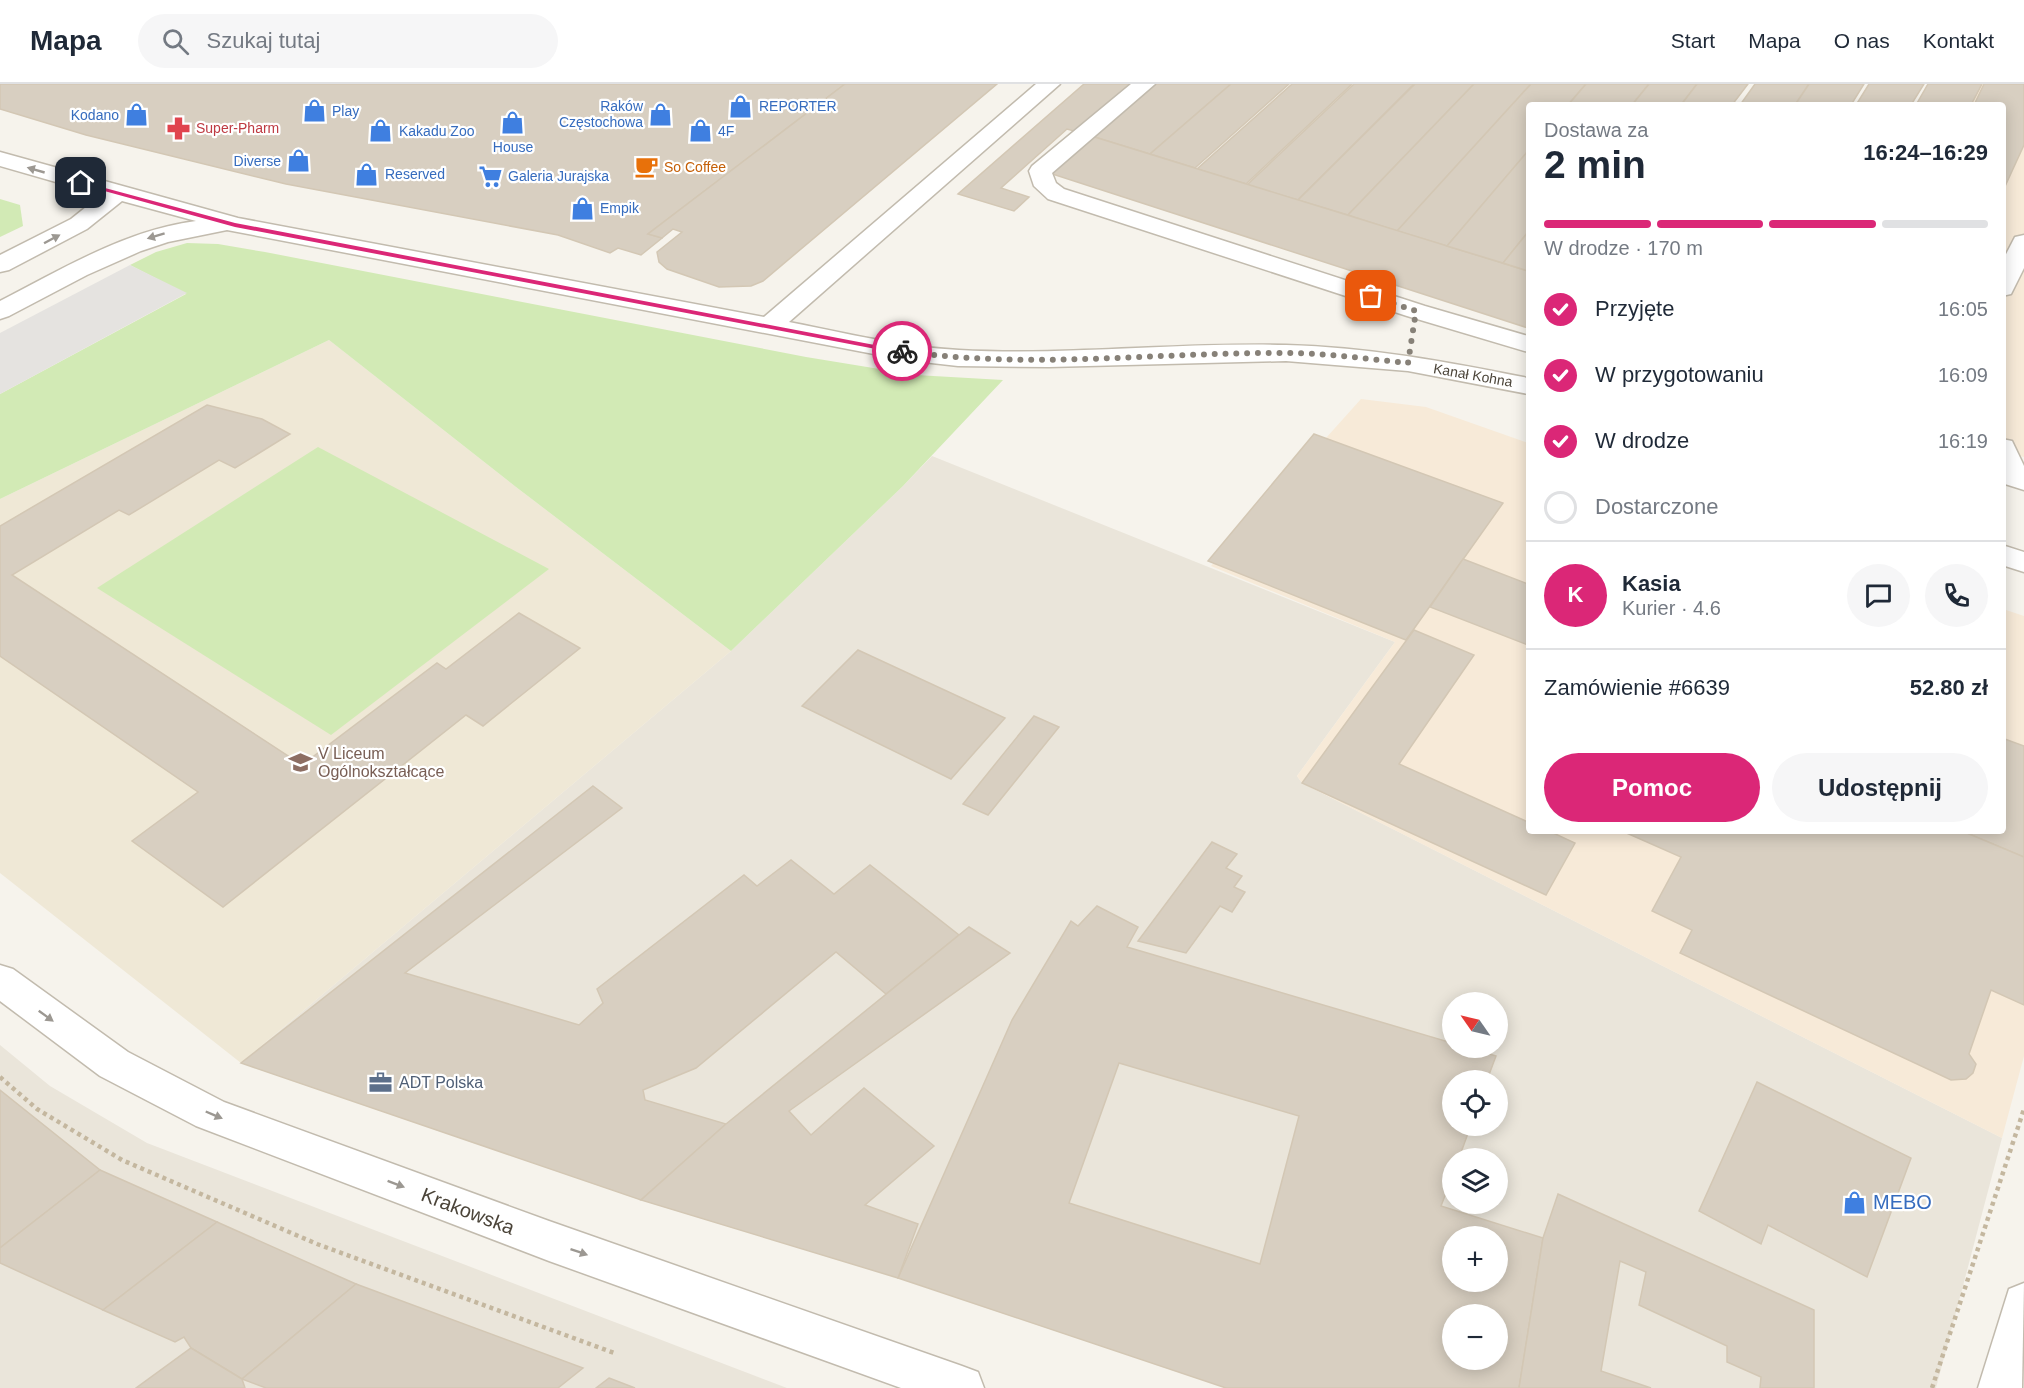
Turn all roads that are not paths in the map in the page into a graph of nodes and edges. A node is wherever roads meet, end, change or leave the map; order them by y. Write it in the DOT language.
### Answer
graph roads {
  1 [pos="1048,84"];
  2 [pos="1143,84"];
  3 [pos="0,159"];
  4 [pos="117,193"];
  5 [pos="235,225"];
  6 [pos="2024,242"];
  7 [pos="0,265"];
  8 [pos="2006,280"];
  9 [pos="0,311"];
  10 [pos="768,327"];
  11 [pos="1412,337"];
  12 [pos="1526,344"];
  13 [pos="1526,385"];
  14 [pos="2006,457"];
  15 [pos="2014,478"];
  16 [pos="2006,556"];
  17 [pos="2024,562"];
  18 [pos="0,980"];
  19 [pos="2024,1304"];
  20 [pos="962,1388"];
  21 [pos="2000,1388"];
  1 -- 10 [label="street"];
  2 -- 11 [label="street"];
  4 -- 3 [label="street, Kanał Kohna, one-way"];
  4 -- 5 [label="street, Kanał Kohna"];
  7 -- 4 [label="street, one-way"];
  5 -- 9 [label="street, one-way"];
  5 -- 10 [label="street, Kanał Kohna"];
  6 -- 8 [label="street"];
  10 -- 11 [label="street, Kanał Kohna"];
  11 -- 12 [label="street"];
  11 -- 13 [label="street, Kanał Kohna"];
  14 -- 15 [label="street"];
  16 -- 17 [label="street"];
  18 -- 20 [label="street, Krakowska, one-way"];
  19 -- 21 [label="street"];
}
